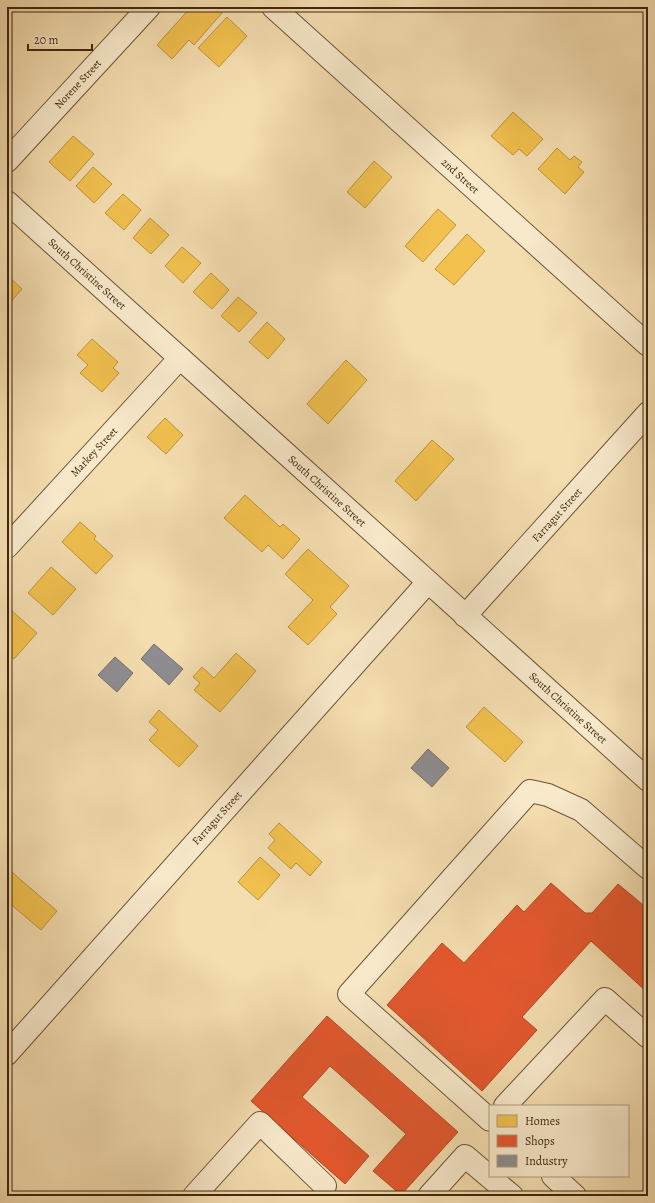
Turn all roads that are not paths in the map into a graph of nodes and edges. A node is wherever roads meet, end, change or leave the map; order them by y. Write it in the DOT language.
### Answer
graph roads {
  1 [pos="149,7"];
  2 [pos="272,7"];
  3 [pos="7,161"];
  4 [pos="7,202"];
  5 [pos="648,344"];
  6 [pos="180,358"];
  7 [pos="648,413"];
  8 [pos="7,546"];
  9 [pos="428,582"];
  10 [pos="465,616"];
  11 [pos="648,780"];
  12 [pos="648,868"];
  13 [pos="648,1037"];
  14 [pos="7,1054"];
  15 [pos="506,1105"];
  16 [pos="489,1119"];
  17 [pos="489,1176"];
  18 [pos="490,1177"];
  19 [pos="554,1177"];
  20 [pos="327,1193"];
  21 [pos="194,1196"];
  22 [pos="429,1196"];
  23 [pos="512,1196"];
  24 [pos="575,1196"];
  1 -- 3 [label="street, Norene Street"];
  2 -- 5 [label="street, 2nd Street"];
  4 -- 6 [label="street, South Christine Street"];
  6 -- 8 [label="street, Markey Street"];
  6 -- 9 [label="street, South Christine Street"];
  7 -- 10 [label="street, Farragut Street"];
  9 -- 10 [label="street, South Christine Street"];
  9 -- 14 [label="street, Farragut Street"];
  10 -- 11 [label="street, South Christine Street"];
  12 -- 16 [label="street"];
  13 -- 15 [label="street"];
  17 -- 22 [label="street"];
  18 -- 23 [label="street"];
  19 -- 24 [label="street"];
  20 -- 21 [label="street"];
}
